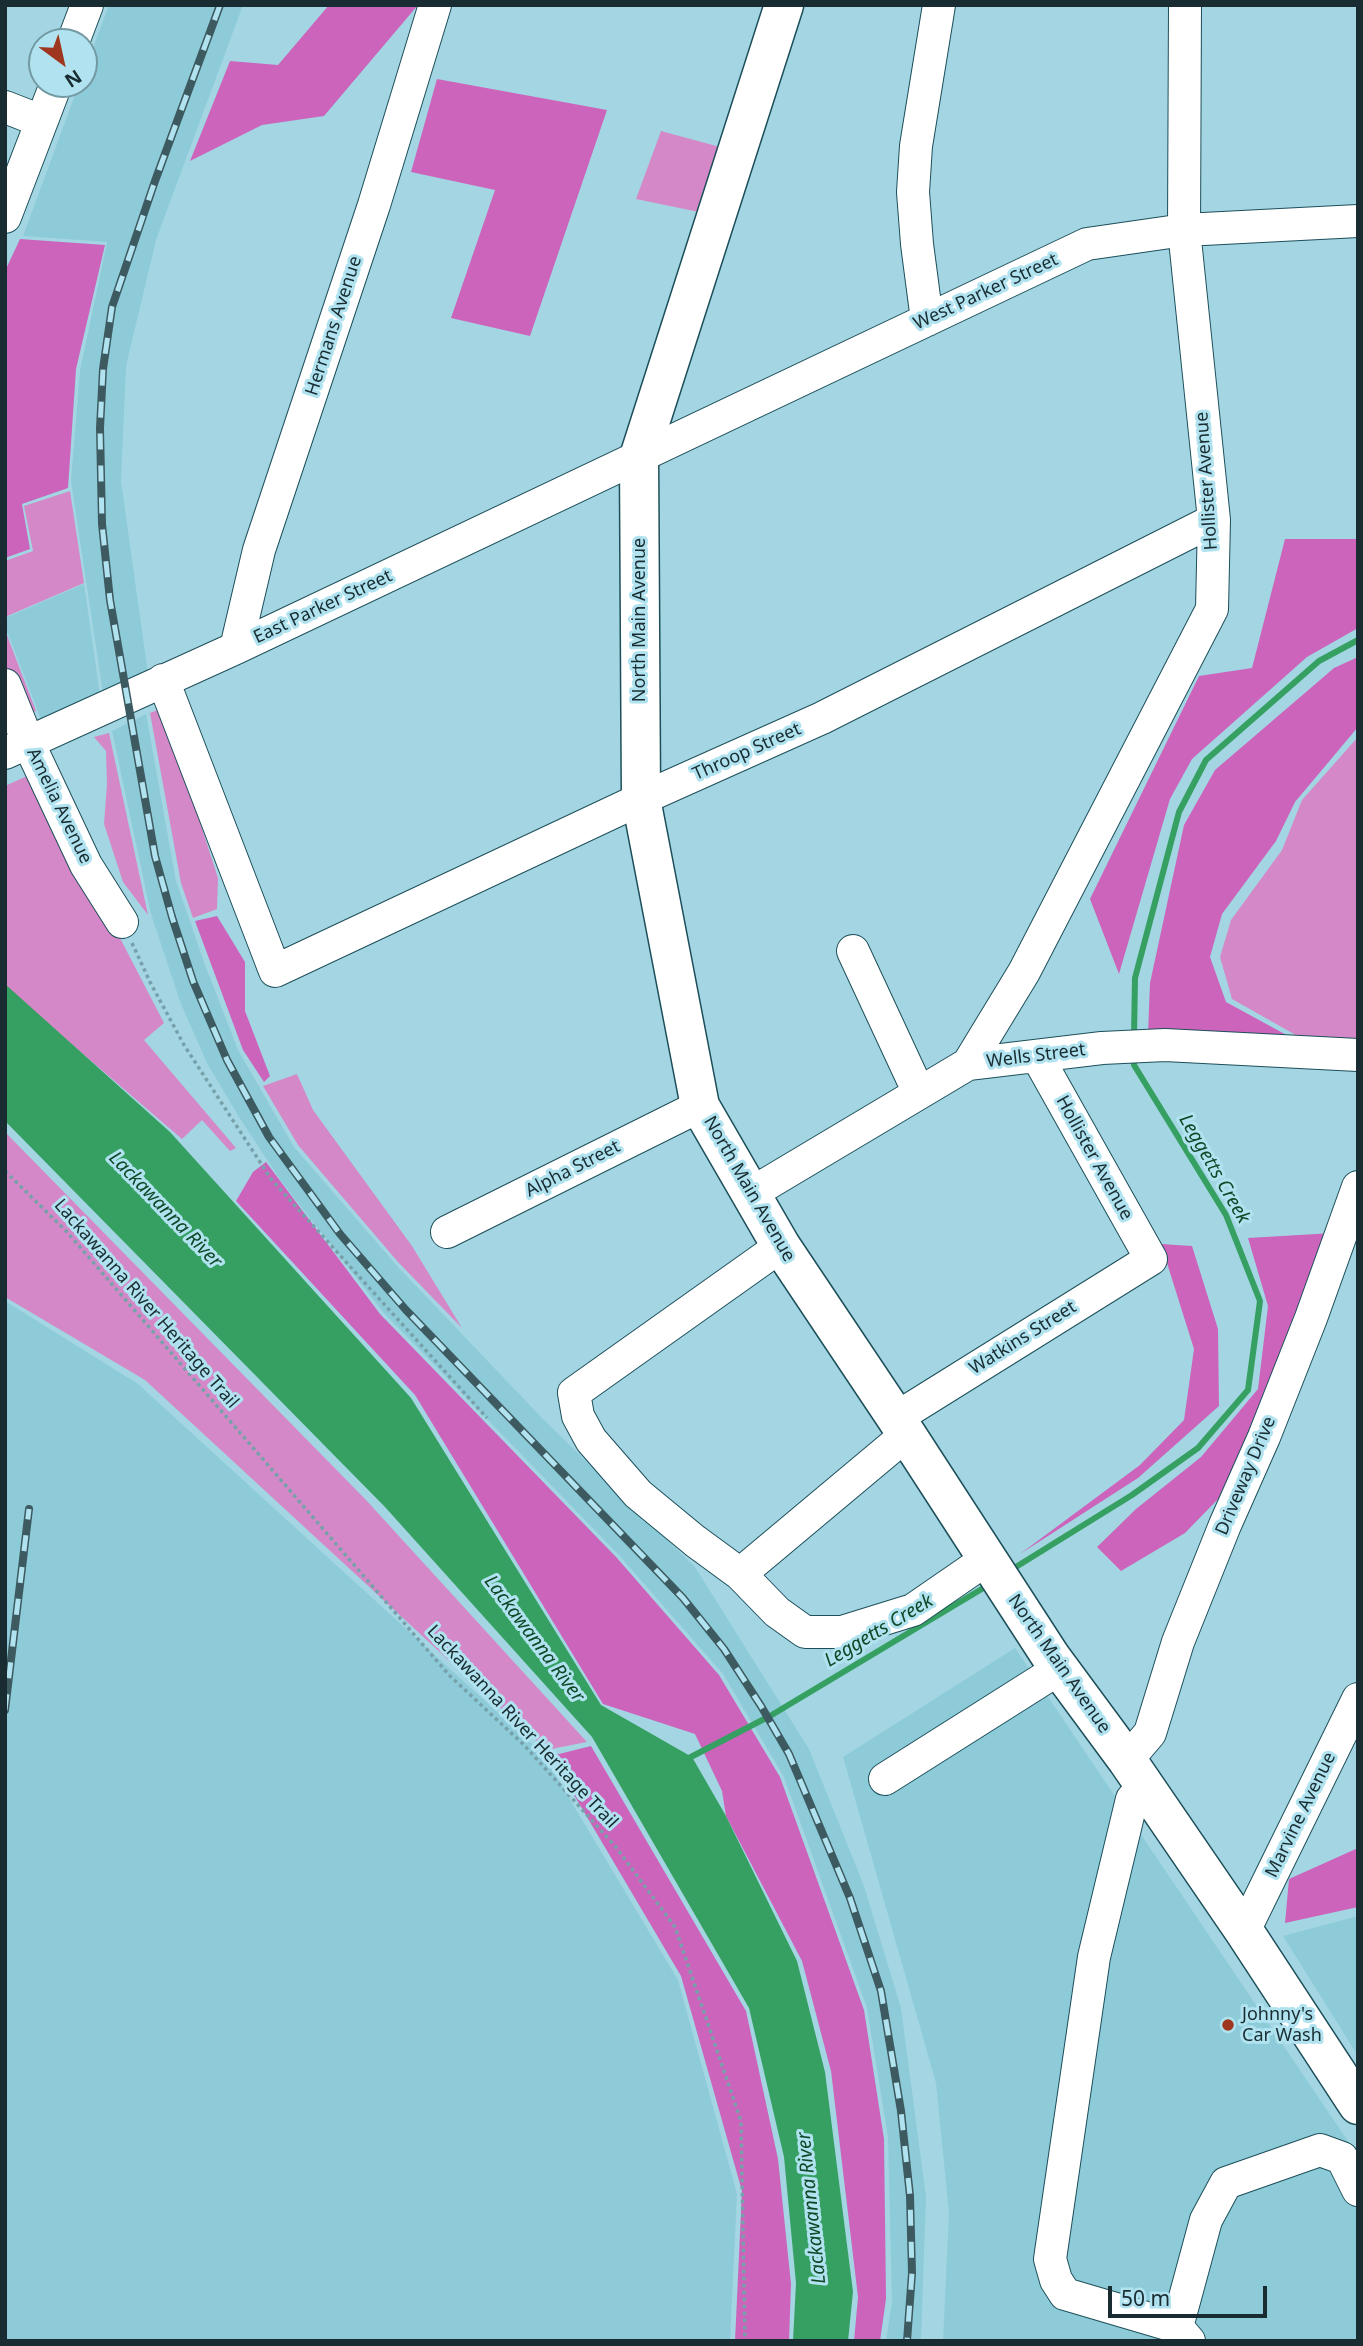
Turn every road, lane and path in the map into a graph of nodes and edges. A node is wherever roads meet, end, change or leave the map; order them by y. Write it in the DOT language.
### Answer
graph roads {
  1 [pos="88,5"];
  2 [pos="435,5"];
  3 [pos="784,5"];
  4 [pos="939,5"];
  5 [pos="1185,5"];
  6 [pos="79,28"];
  7 [pos="50,98"];
  8 [pos="5,107"];
  9 [pos="41,121"];
  10 [pos="5,217"];
  11 [pos="1358,220"];
  12 [pos="1184,230"];
  13 [pos="927,320"];
  14 [pos="639,457"];
  15 [pos="1214,520"];
  16 [pos="236,648"];
  17 [pos="163,680"];
  18 [pos="5,685"];
  19 [pos="17,747"];
  20 [pos="641,799"];
  21 [pos="122,922"];
  22 [pos="853,951"];
  23 [pos="1358,1055"];
  24 [pos="1037,1056"];
  25 [pos="968,1064"];
  26 [pos="919,1093"];
  27 [pos="700,1106"];
  28 [pos="5,1171"];
  29 [pos="1358,1187"];
  30 [pos="750,1194"];
  31 [pos="447,1232"];
  32 [pos="780,1246"];
  33 [pos="1151,1259"];
  34 [pos="487,1418"];
  35 [pos="901,1426"];
  36 [pos="989,1562"];
  37 [pos="740,1574"];
  38 [pos="1059,1669"];
  39 [pos="1358,1699"];
  40 [pos="1136,1773"];
  41 [pos="885,1779"];
  42 [pos="1244,1931"];
  43 [pos="1355,2097"];
  44 [pos="1350,2152"];
  45 [pos="1358,2190"];
  46 [pos="1183,2334"];
  47 [pos="745,2341"];
  1 -- 6 [label="street"];
  2 -- 16 [label="street, Hermans Avenue"];
  3 -- 14 [label="main road, North Main Avenue"];
  4 -- 13 [label="street"];
  5 -- 12 [label="street, Hollister Avenue"];
  7 -- 9 [label="street"];
  8 -- 9 [label="street"];
  9 -- 10 [label="street"];
  11 -- 12 [label="street, West Parker Street"];
  12 -- 13 [label="street, West Parker Street"];
  12 -- 15 [label="street, Hollister Avenue"];
  13 -- 14 [label="street, West Parker Street"];
  14 -- 16 [label="street, East Parker Street"];
  14 -- 20 [label="main road, North Main Avenue"];
  15 -- 20 [label="street, Throop Street"];
  15 -- 25 [label="street, Hollister Avenue"];
  16 -- 17 [label="street, East Parker Street"];
  17 -- 19 [label="street, East Parker Street"];
  17 -- 20 [label="street, Throop Street"];
  18 -- 19 [label="street, Amelia Avenue"];
  19 -- 21 [label="street, Amelia Avenue"];
  20 -- 27 [label="main road, North Main Avenue"];
  21 -- 34 [label="path"];
  22 -- 26 [label="street"];
  23 -- 24 [label="street, Wells Street"];
  24 -- 25 [label="street, Wells Street"];
  24 -- 33 [label="street, Hollister Avenue"];
  25 -- 26 [label="street, Wells Street"];
  26 -- 30 [label="street, Wells Street"];
  27 -- 30 [label="main road, North Main Avenue"];
  27 -- 31 [label="street, Alpha Street"];
  28 -- 47 [label="path, Lackawanna River Heritage Trail"];
  29 -- 40 [label="street, Driveway Drive"];
  30 -- 32 [label="main road, North Main Avenue"];
  32 -- 35 [label="main road, North Main Avenue"];
  32 -- 37 [label="street"];
  33 -- 35 [label="street, Watkins Street"];
  35 -- 36 [label="main road, North Main Avenue"];
  35 -- 37 [label="street, Watkins Street"];
  36 -- 37 [label="street"];
  36 -- 38 [label="main road, North Main Avenue"];
  38 -- 40 [label="main road, North Main Avenue"];
  38 -- 41 [label="street"];
  39 -- 42 [label="street, Marvine Avenue"];
  40 -- 42 [label="main road, North Main Avenue"];
  40 -- 46 [label="street, Driveway Drive"];
  42 -- 43 [label="main road, North Main Avenue"];
  44 -- 45 [label="street"];
  44 -- 46 [label="street"];
}
